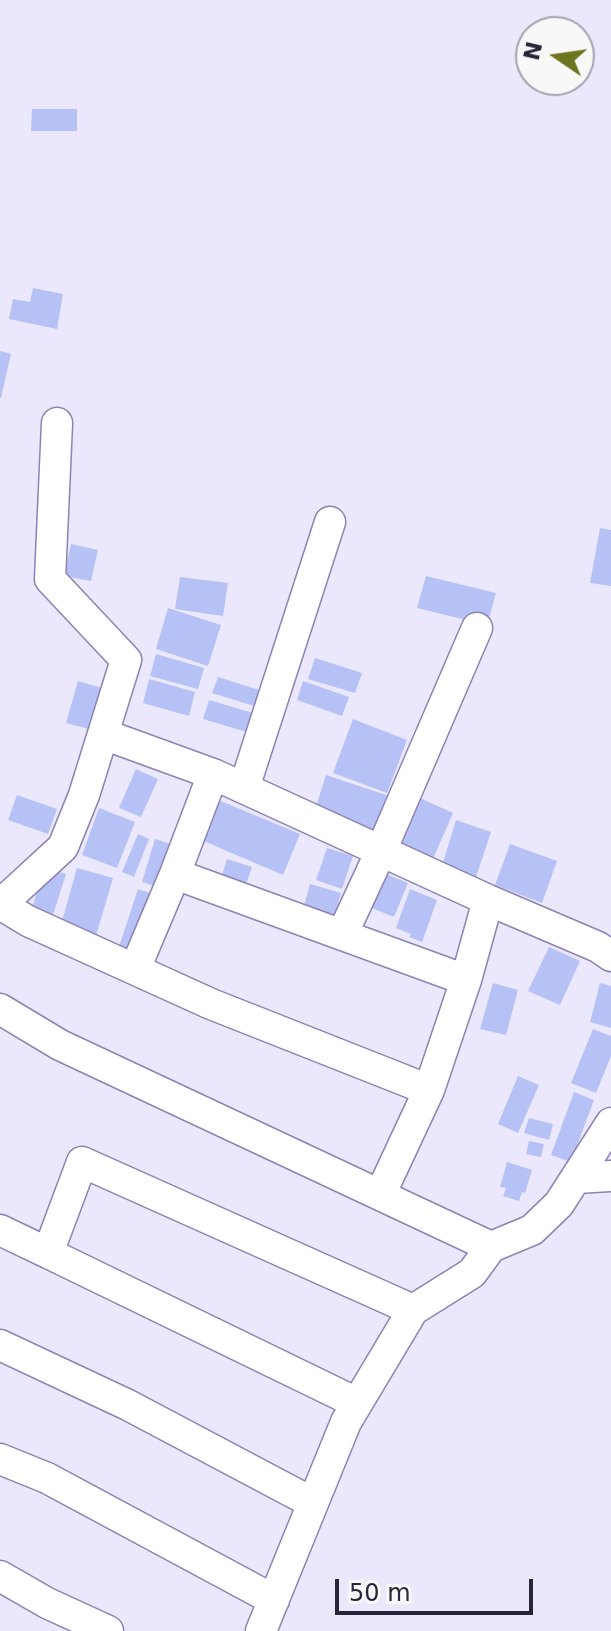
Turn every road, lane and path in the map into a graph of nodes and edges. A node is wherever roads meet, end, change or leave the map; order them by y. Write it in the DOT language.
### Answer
graph roads {
  1 [pos="57,423"];
  2 [pos="330,522"];
  3 [pos="477,628"];
  4 [pos="103,734"];
  5 [pos="213,774"];
  6 [pos="244,788"];
  7 [pos="381,851"];
  8 [pos="175,874"];
  9 [pos="488,900"];
  10 [pos="0,904"];
  11 [pos="342,935"];
  12 [pos="611,956"];
  13 [pos="135,969"];
  14 [pos="466,980"];
  15 [pos="0,1009"];
  16 [pos="429,1090"];
  17 [pos="611,1123"];
  18 [pos="611,1176"];
  19 [pos="576,1178"];
  20 [pos="380,1195"];
  21 [pos="0,1230"];
  22 [pos="491,1247"];
  23 [pos="48,1253"];
  24 [pos="413,1310"];
  25 [pos="0,1345"];
  26 [pos="357,1403"];
  27 [pos="0,1459"];
  28 [pos="313,1503"];
  29 [pos="0,1576"];
  30 [pos="274,1600"];
  31 [pos="108,1631"];
  32 [pos="261,1631"];
  1 -- 4 [label="street"];
  2 -- 6 [label="street"];
  3 -- 7 [label="street"];
  4 -- 5 [label="street"];
  4 -- 10 [label="street"];
  5 -- 6 [label="street"];
  5 -- 8 [label="street"];
  6 -- 7 [label="street"];
  7 -- 9 [label="street"];
  7 -- 11 [label="street"];
  8 -- 11 [label="street"];
  8 -- 13 [label="street"];
  9 -- 12 [label="street"];
  9 -- 14 [label="street"];
  10 -- 13 [label="street"];
  11 -- 14 [label="street"];
  13 -- 16 [label="street"];
  14 -- 16 [label="street"];
  15 -- 20 [label="street"];
  16 -- 20 [label="street"];
  17 -- 19 [label="street"];
  18 -- 19 [label="street"];
  19 -- 22 [label="street"];
  20 -- 22 [label="street"];
  21 -- 23 [label="street"];
  22 -- 24 [label="street"];
  23 -- 24 [label="street"];
  23 -- 26 [label="street"];
  24 -- 26 [label="street"];
  25 -- 28 [label="street"];
  26 -- 28 [label="street"];
  27 -- 30 [label="street"];
  28 -- 30 [label="street"];
  29 -- 31 [label="street"];
  30 -- 32 [label="street"];
}
